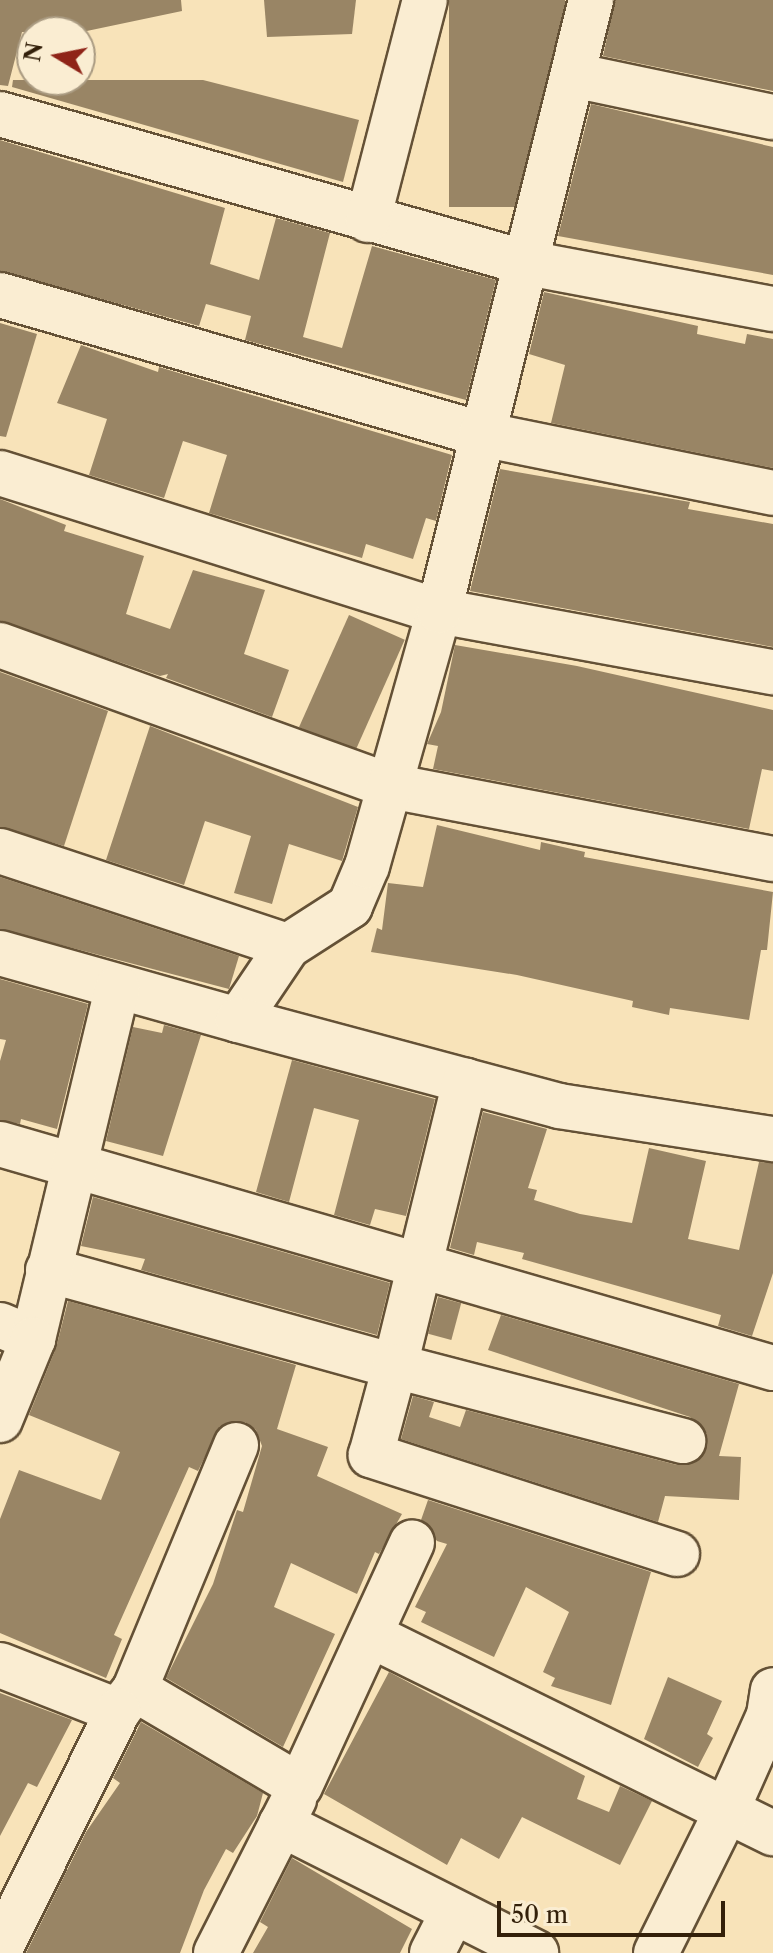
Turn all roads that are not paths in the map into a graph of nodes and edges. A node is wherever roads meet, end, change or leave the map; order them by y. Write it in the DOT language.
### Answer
graph roads {
  1 [pos="425,0"];
  2 [pos="591,0"];
  3 [pos="573,75"];
  4 [pos="0,114"];
  5 [pos="773,117"];
  6 [pos="368,220"];
  7 [pos="527,263"];
  8 [pos="0,295"];
  9 [pos="773,309"];
  10 [pos="481,434"];
  11 [pos="0,473"];
  12 [pos="773,493"];
  13 [pos="439,611"];
  14 [pos="0,645"];
  15 [pos="773,672"];
  16 [pos="390,786"];
  17 [pos="0,851"];
  18 [pos="773,859"];
  19 [pos="288,946"];
  20 [pos="0,953"];
  21 [pos="117,988"];
  22 [pos="238,1020"];
  23 [pos="465,1080"];
  24 [pos="773,1139"];
  25 [pos="0,1144"];
  26 [pos="71,1167"];
  27 [pos="423,1266"];
  28 [pos="48,1270"];
  29 [pos="17,1332"];
  30 [pos="395,1366"];
  31 [pos="773,1368"];
  32 [pos="0,1420"];
  33 [pos="683,1441"];
  34 [pos="236,1445"];
  35 [pos="412,1543"];
  36 [pos="677,1554"];
  37 [pos="372,1636"];
  38 [pos="0,1665"];
  39 [pos="773,1690"];
  40 [pos="127,1700"];
  41 [pos="300,1786"];
  42 [pos="725,1814"];
  43 [pos="281,1824"];
  44 [pos="773,1833"];
  45 [pos="452,1914"];
  46 [pos="0,1949"];
  47 [pos="216,1953"];
  48 [pos="432,1953"];
  49 [pos="536,1953"];
  50 [pos="656,1953"];
  1 -- 6 [label="street"];
  2 -- 3 [label="street"];
  3 -- 5 [label="street"];
  3 -- 7 [label="street"];
  4 -- 6 [label="street"];
  6 -- 7 [label="street"];
  7 -- 9 [label="street"];
  7 -- 10 [label="street"];
  8 -- 10 [label="street"];
  10 -- 12 [label="street"];
  10 -- 13 [label="street"];
  11 -- 13 [label="street"];
  13 -- 15 [label="street"];
  13 -- 16 [label="street"];
  14 -- 16 [label="street"];
  16 -- 18 [label="street"];
  16 -- 19 [label="street"];
  17 -- 19 [label="street"];
  19 -- 22 [label="street"];
  20 -- 21 [label="street"];
  21 -- 22 [label="street"];
  21 -- 26 [label="street"];
  22 -- 23 [label="street"];
  23 -- 24 [label="street"];
  23 -- 27 [label="street"];
  25 -- 26 [label="street"];
  26 -- 27 [label="street"];
  26 -- 28 [label="street"];
  27 -- 30 [label="street"];
  27 -- 31 [label="street"];
  28 -- 29 [label="street"];
  28 -- 30 [label="street"];
  29 -- 32 [label="street"];
  30 -- 33 [label="street"];
  30 -- 36 [label="street"];
  34 -- 40 [label="street"];
  35 -- 37 [label="street"];
  37 -- 41 [label="street"];
  37 -- 42 [label="street"];
  38 -- 40 [label="street"];
  39 -- 42 [label="street"];
  40 -- 41 [label="street"];
  40 -- 46 [label="street"];
  41 -- 43 [label="street"];
  42 -- 44 [label="street"];
  42 -- 50 [label="street"];
  43 -- 45 [label="street"];
  43 -- 47 [label="street"];
  45 -- 48 [label="street"];
  45 -- 49 [label="street"];
}
